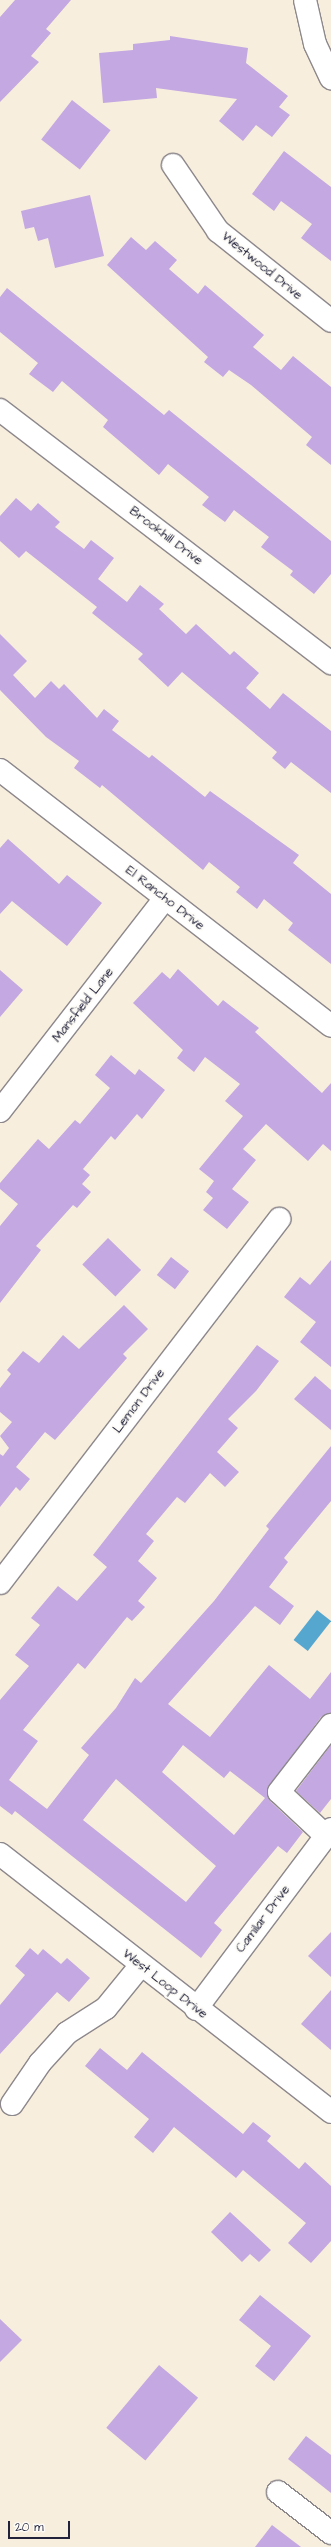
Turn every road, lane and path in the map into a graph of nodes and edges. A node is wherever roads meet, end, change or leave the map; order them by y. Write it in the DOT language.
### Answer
graph roads {
  1 [pos="304,0"];
  2 [pos="331,78"];
  3 [pos="173,165"];
  4 [pos="331,321"];
  5 [pos="0,410"];
  6 [pos="331,663"];
  7 [pos="0,770"];
  8 [pos="165,898"];
  9 [pos="331,1026"];
  10 [pos="0,1111"];
  11 [pos="279,1219"];
  12 [pos="0,1583"];
  13 [pos="331,1725"];
  14 [pos="328,1833"];
  15 [pos="0,1854"];
  16 [pos="141,1965"];
  17 [pos="196,2009"];
  18 [pos="12,2104"];
  19 [pos="331,2112"];
  20 [pos="278,2492"];
  21 [pos="331,2533"];
  1 -- 2 [label="street"];
  3 -- 4 [label="street, Westwood Drive"];
  5 -- 6 [label="street, Brookhill Drive"];
  7 -- 8 [label="street, El Rancho Drive"];
  8 -- 9 [label="street, El Rancho Drive"];
  8 -- 10 [label="street, Mansfield Lane"];
  11 -- 12 [label="street, Lemon Drive"];
  13 -- 14 [label="street"];
  14 -- 17 [label="street, Camilar Drive"];
  15 -- 16 [label="street, West Loop Drive"];
  16 -- 17 [label="street, West Loop Drive"];
  16 -- 18 [label="street"];
  17 -- 19 [label="street, West Loop Drive"];
  20 -- 21 [label="street"];
}
